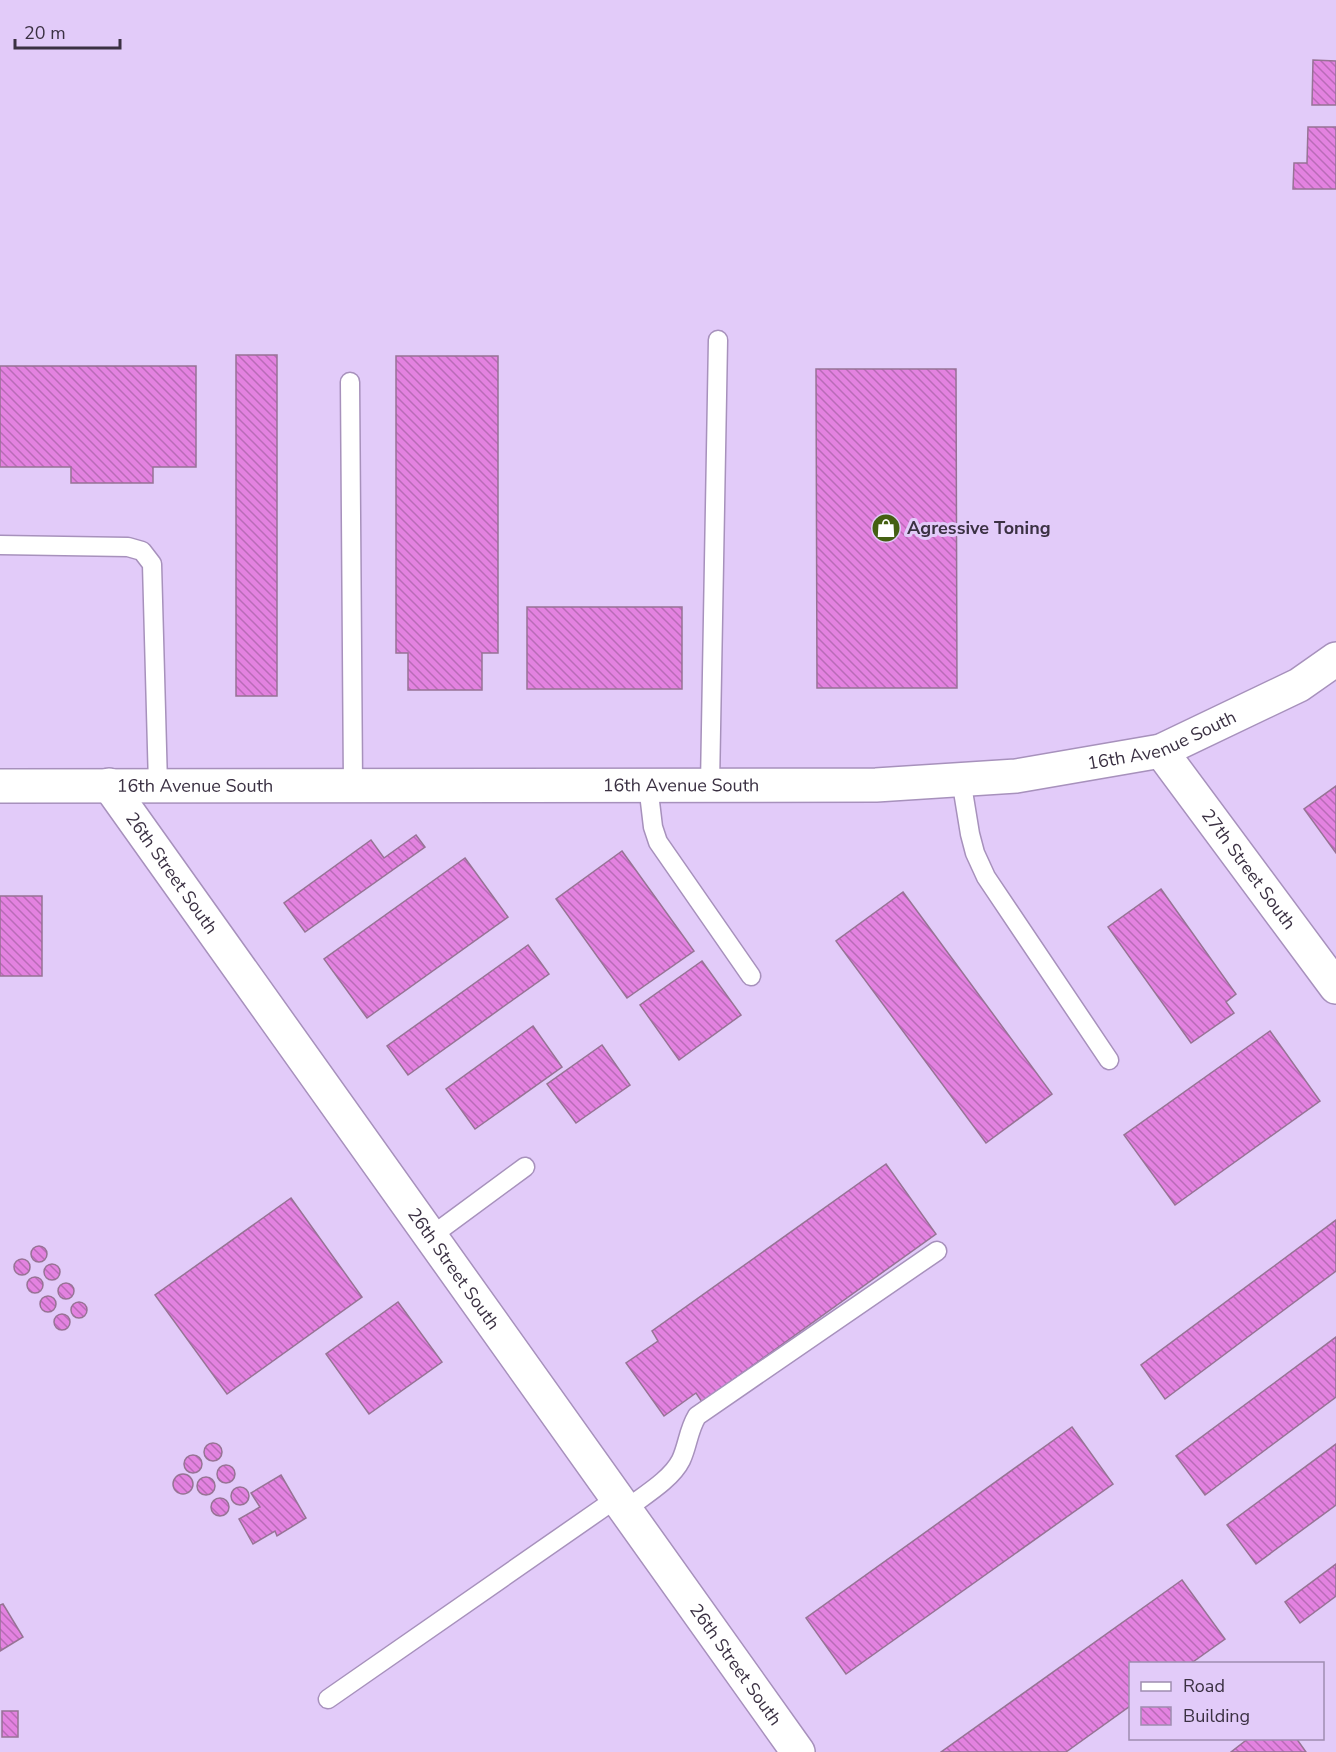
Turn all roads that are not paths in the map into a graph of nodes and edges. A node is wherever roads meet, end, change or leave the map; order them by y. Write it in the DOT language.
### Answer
graph roads {
  1 [pos="718,340"];
  2 [pos="350,382"];
  3 [pos="0,544"];
  4 [pos="1336,659"];
  5 [pos="1161,751"];
  6 [pos="961,779"];
  7 [pos="109,785"];
  8 [pos="158,785"];
  9 [pos="353,785"];
  10 [pos="648,785"];
  11 [pos="710,785"];
  12 [pos="0,786"];
  13 [pos="751,976"];
  14 [pos="1336,987"];
  15 [pos="1109,1060"];
  16 [pos="525,1167"];
  17 [pos="430,1237"];
  18 [pos="937,1251"];
  19 [pos="621,1504"];
  20 [pos="328,1699"];
  21 [pos="798,1752"];
  1 -- 11 [label="lane"];
  2 -- 9 [label="lane"];
  3 -- 8 [label="lane"];
  4 -- 5 [label="street, 16th Avenue South"];
  5 -- 6 [label="street, 16th Avenue South"];
  5 -- 14 [label="street, 27th Street South"];
  6 -- 11 [label="street, 16th Avenue South"];
  6 -- 15 [label="lane"];
  7 -- 8 [label="street, 16th Avenue South"];
  7 -- 12 [label="street, 16th Avenue South"];
  7 -- 17 [label="street, 26th Street South"];
  8 -- 9 [label="street, 16th Avenue South"];
  9 -- 10 [label="street, 16th Avenue South"];
  10 -- 11 [label="street, 16th Avenue South"];
  10 -- 13 [label="lane"];
  16 -- 17 [label="lane"];
  17 -- 19 [label="street, 26th Street South"];
  18 -- 19 [label="lane"];
  19 -- 20 [label="lane"];
  19 -- 21 [label="street, 26th Street South"];
}
